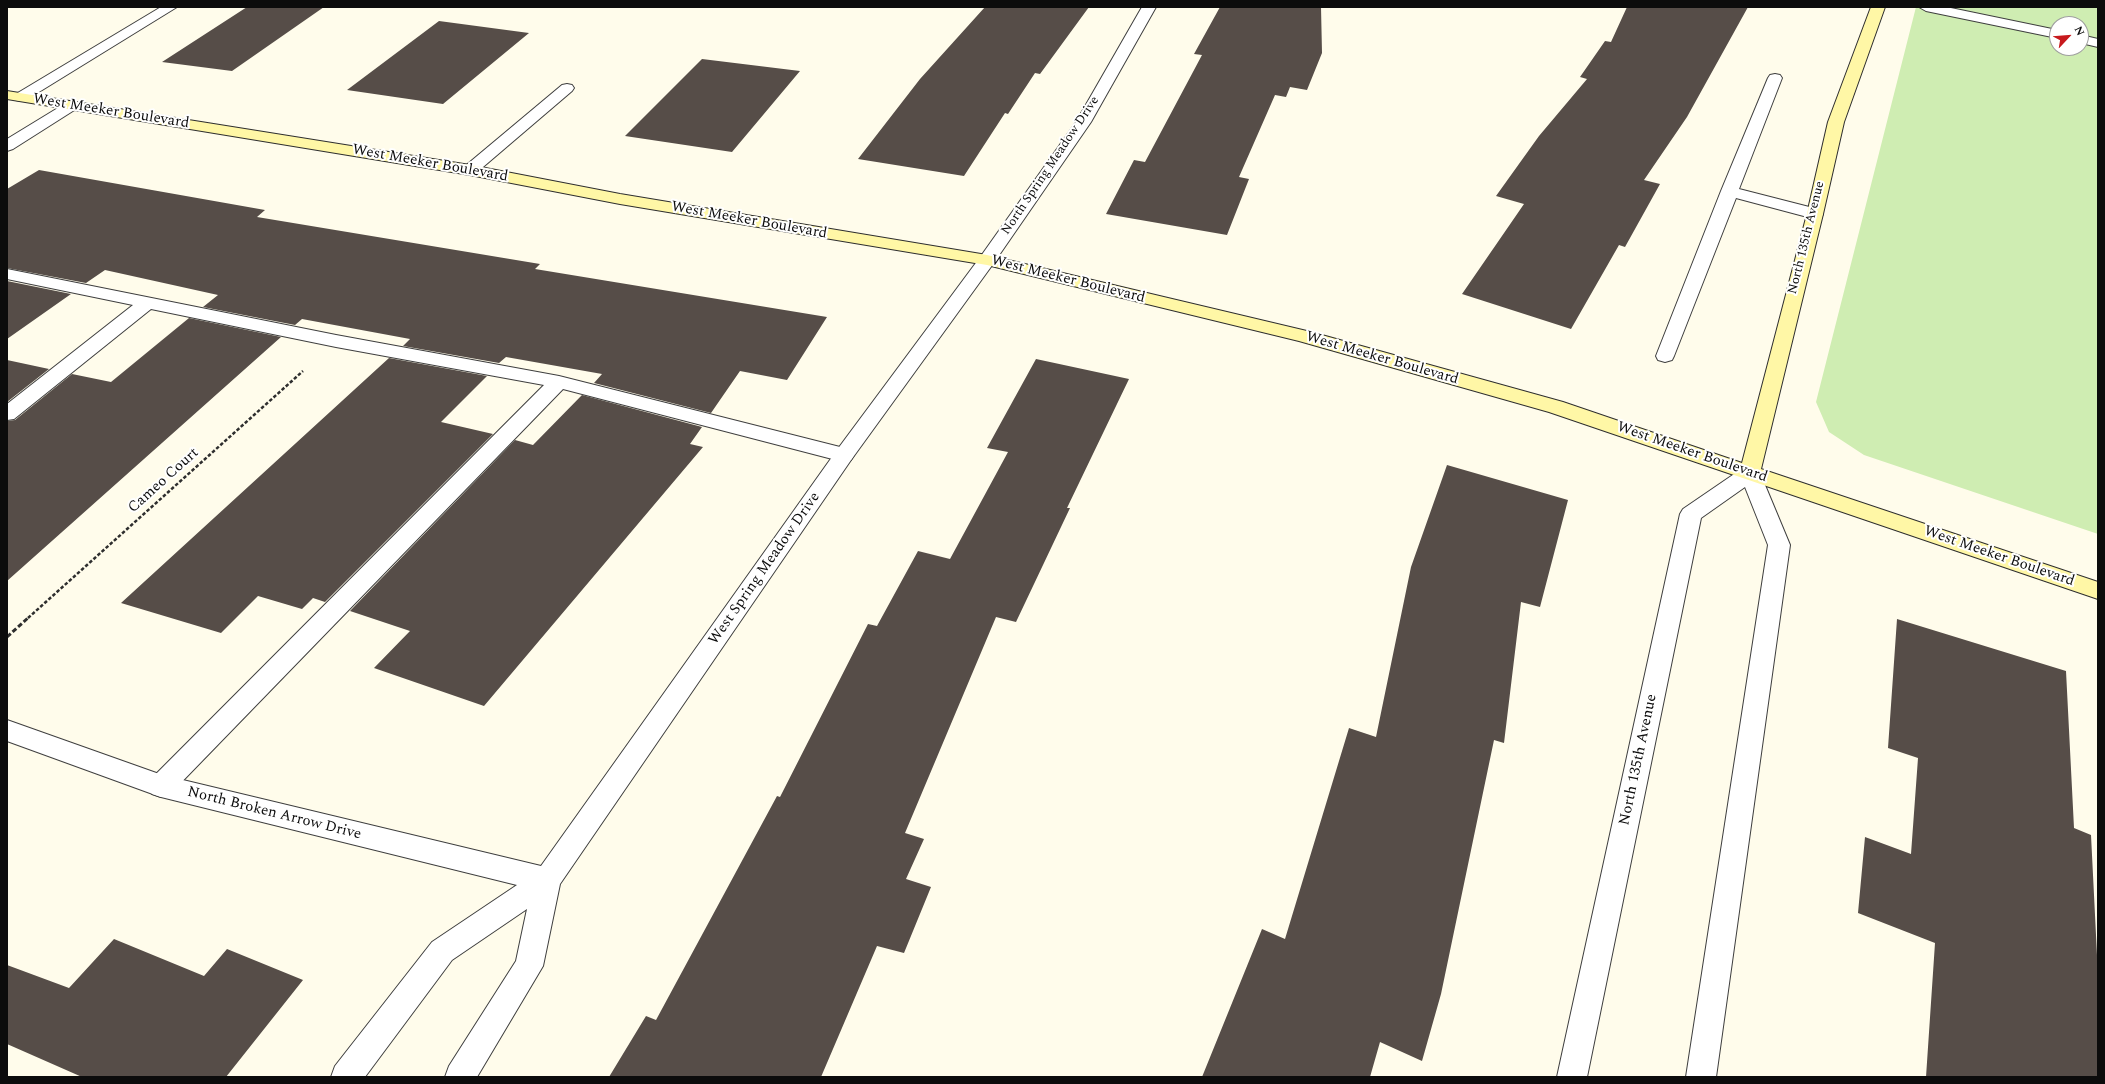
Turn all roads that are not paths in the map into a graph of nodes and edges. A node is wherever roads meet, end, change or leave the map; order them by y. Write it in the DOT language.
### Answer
graph roads {
  1 [pos="170,7"];
  2 [pos="1149,7"];
  3 [pos="1878,7"];
  4 [pos="1926,7"];
  5 [pos="2049,32"];
  6 [pos="1775,78"];
  7 [pos="567,88"];
  8 [pos="14,96"];
  9 [pos="71,106"];
  10 [pos="7,146"];
  11 [pos="470,170"];
  12 [pos="1730,192"];
  13 [pos="1815,214"];
  14 [pos="987,260"];
  15 [pos="7,274"];
  16 [pos="147,303"];
  17 [pos="1665,356"];
  18 [pos="559,382"];
  19 [pos="7,414"];
  20 [pos="844,455"];
  21 [pos="1750,473"];
  22 [pos="2098,591"];
  23 [pos="7,731"];
  24 [pos="161,786"];
  25 [pos="547,880"];
  26 [pos="346,1077"];
  27 [pos="460,1077"];
  28 [pos="1572,1077"];
  29 [pos="1701,1077"];
  1 -- 8 [label="street"];
  2 -- 14 [label="street, North Spring Meadow Drive"];
  3 -- 13 [label="street, North 135th Avenue"];
  4 -- 5 [label="street"];
  6 -- 12 [label="street"];
  7 -- 11 [label="street"];
  8 -- 9 [label="street, West Meeker Boulevard"];
  9 -- 10 [label="street"];
  9 -- 11 [label="street, West Meeker Boulevard"];
  11 -- 14 [label="street, West Meeker Boulevard"];
  12 -- 13 [label="street"];
  12 -- 17 [label="street"];
  13 -- 21 [label="street, North 135th Avenue"];
  14 -- 20 [label="street, West Spring Meadow Drive"];
  14 -- 21 [label="street, West Meeker Boulevard"];
  15 -- 16 [label="street"];
  16 -- 18 [label="street"];
  16 -- 19 [label="street"];
  18 -- 20 [label="street"];
  18 -- 24 [label="street"];
  20 -- 25 [label="street, West Spring Meadow Drive"];
  21 -- 22 [label="street, West Meeker Boulevard"];
  21 -- 28 [label="street, North 135th Avenue"];
  21 -- 29 [label="street"];
  23 -- 24 [label="street, North Broken Arrow Drive"];
  24 -- 25 [label="street, North Broken Arrow Drive"];
  25 -- 26 [label="street, West Spring Meadow Drive"];
  25 -- 27 [label="street, West Spring Meadow Drive"];
}
